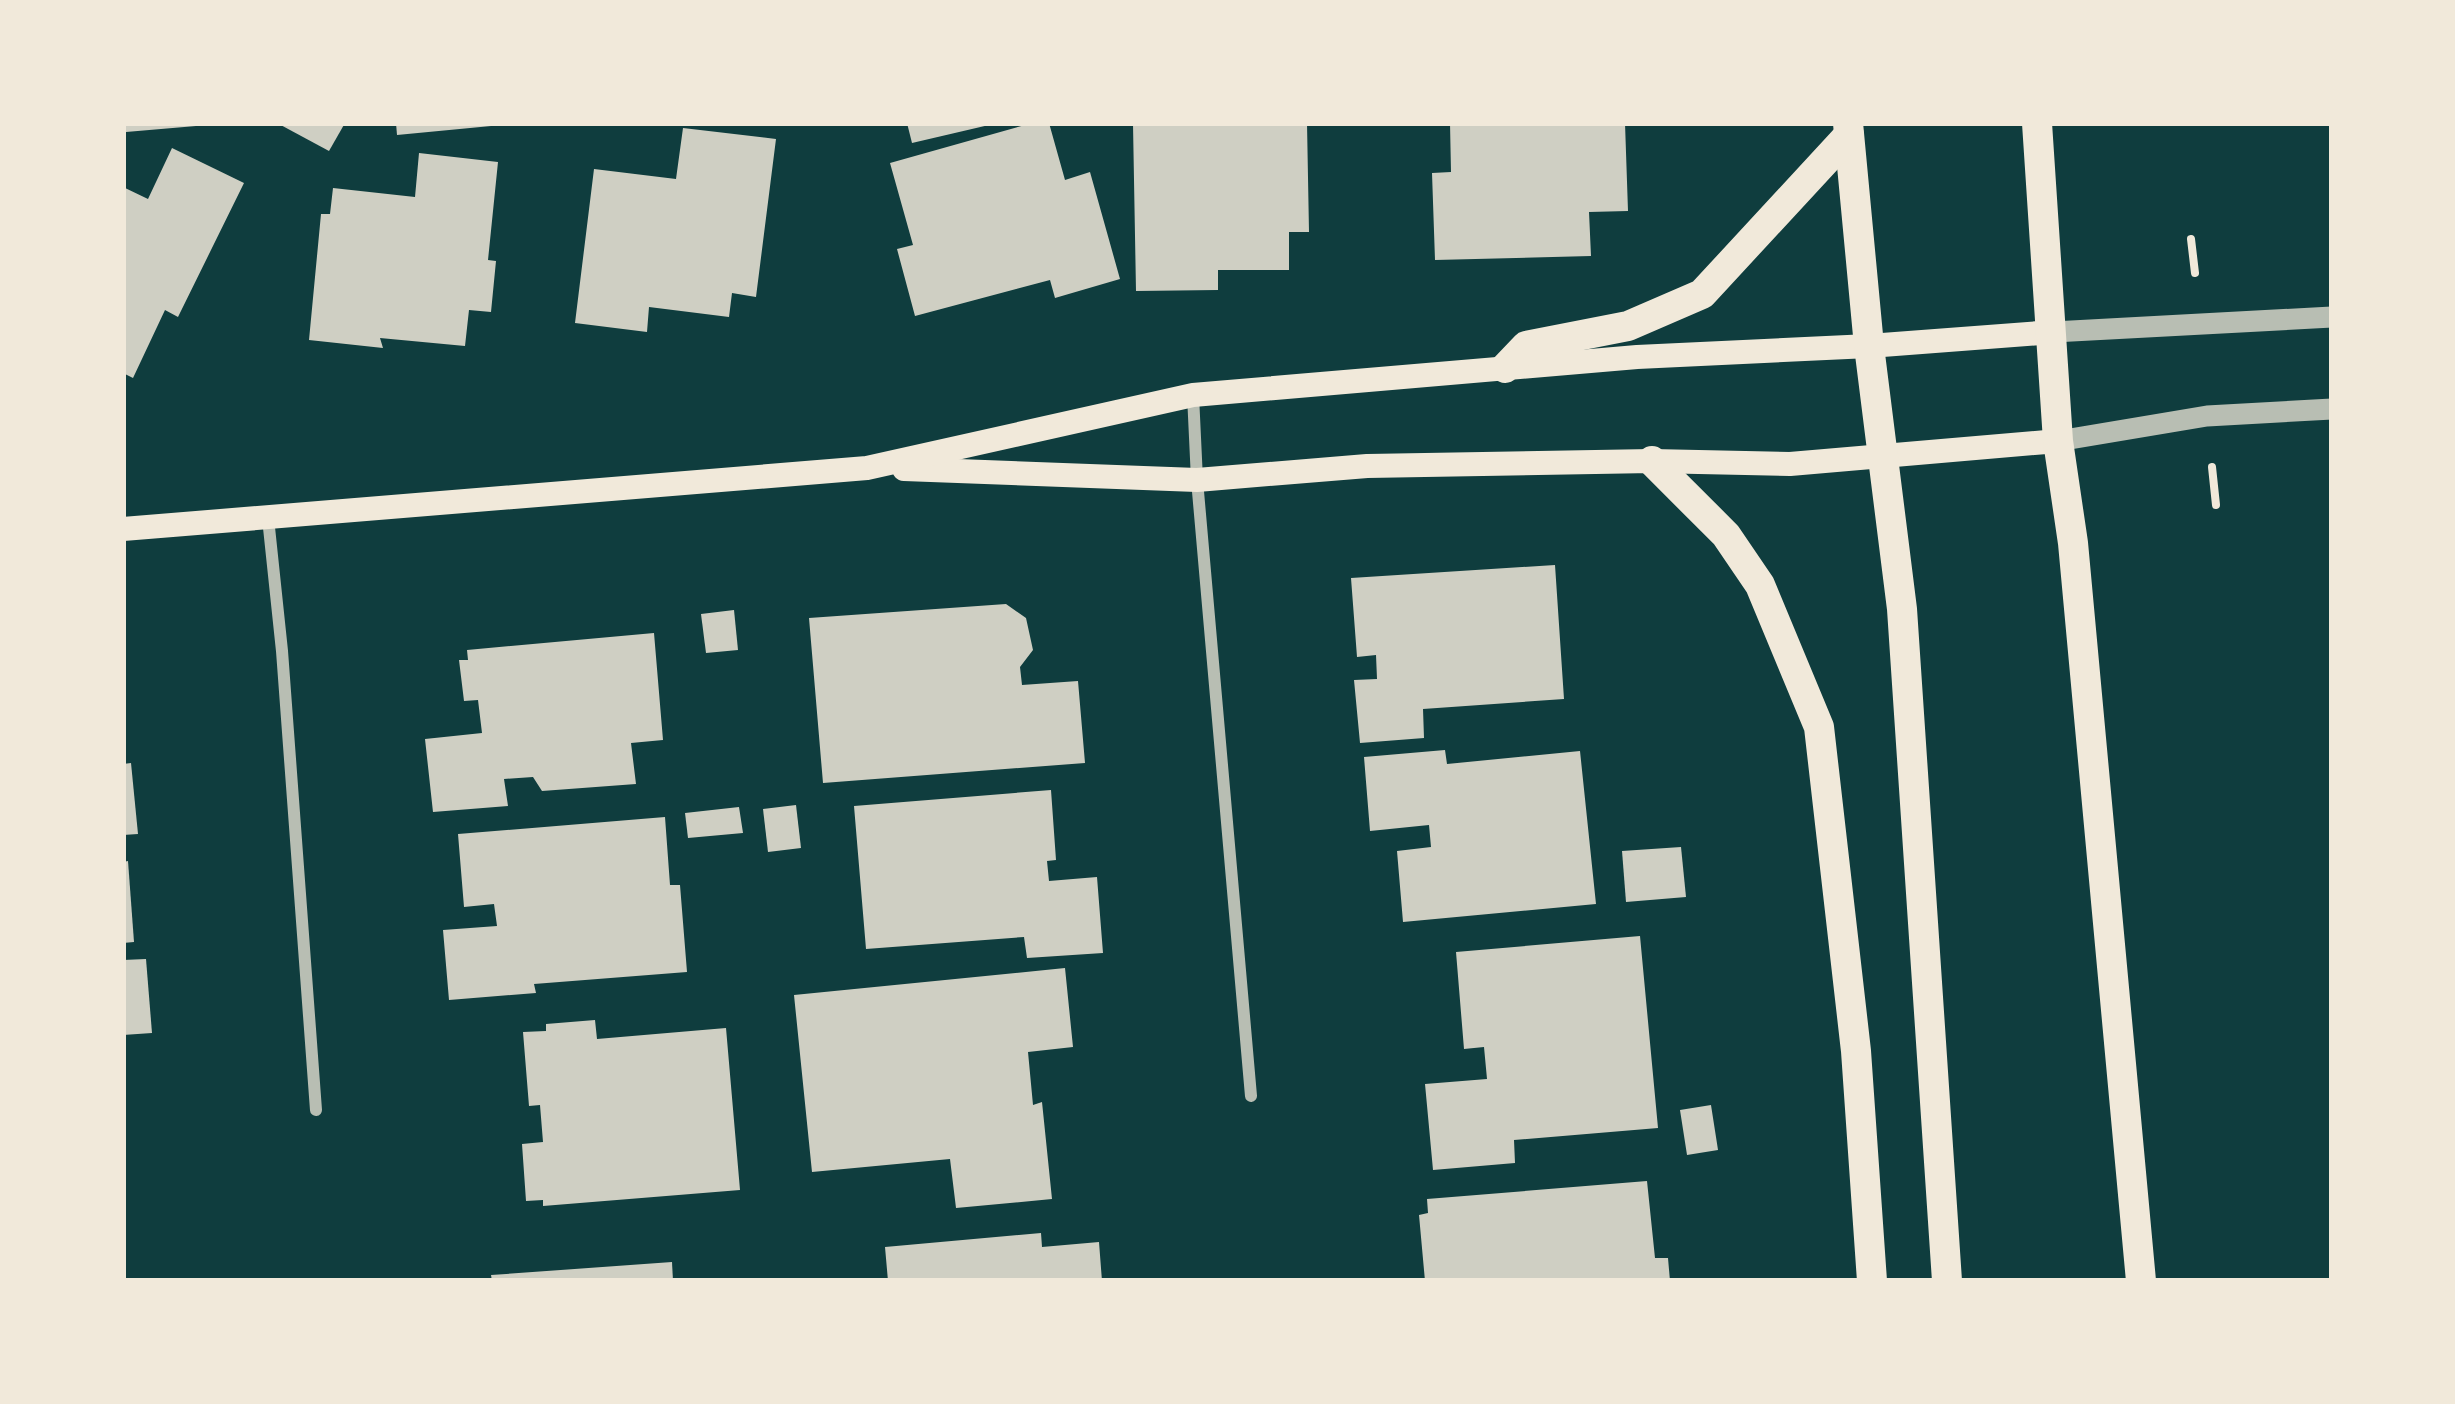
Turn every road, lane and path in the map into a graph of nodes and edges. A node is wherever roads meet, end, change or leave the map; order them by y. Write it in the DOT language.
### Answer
graph roads {
  1 [pos="2037,123"];
  2 [pos="1848,129"];
  3 [pos="2332,317"];
  4 [pos="2053,332"];
  5 [pos="1869,346"];
  6 [pos="1505,368"];
  7 [pos="1193,395"];
  8 [pos="2332,409"];
  9 [pos="2058,441"];
  10 [pos="1883,455"];
  11 [pos="1652,461"];
  12 [pos="867,468"];
  13 [pos="1197,480"];
  14 [pos="268,518"];
  15 [pos="123,529"];
  16 [pos="1251,1096"];
  17 [pos="316,1110"];
  18 [pos="1872,1281"];
  19 [pos="1947,1281"];
  20 [pos="2141,1281"];
  1 -- 4 [label="main road"];
  2 -- 5 [label="main road"];
  2 -- 6 [label="main road"];
  3 -- 4 [label="street"];
  4 -- 5 [label="main road"];
  4 -- 9 [label="main road"];
  5 -- 6 [label="main road"];
  5 -- 10 [label="main road"];
  6 -- 7 [label="main road"];
  7 -- 12 [label="main road"];
  7 -- 13 [label="street"];
  8 -- 9 [label="street"];
  9 -- 10 [label="main road"];
  9 -- 20 [label="main road"];
  10 -- 11 [label="main road"];
  10 -- 19 [label="main road"];
  11 -- 13 [label="main road"];
  11 -- 18 [label="main road"];
  12 -- 13 [label="main road"];
  12 -- 14 [label="main road"];
  13 -- 16 [label="street"];
  14 -- 15 [label="main road"];
  14 -- 17 [label="street"];
}
